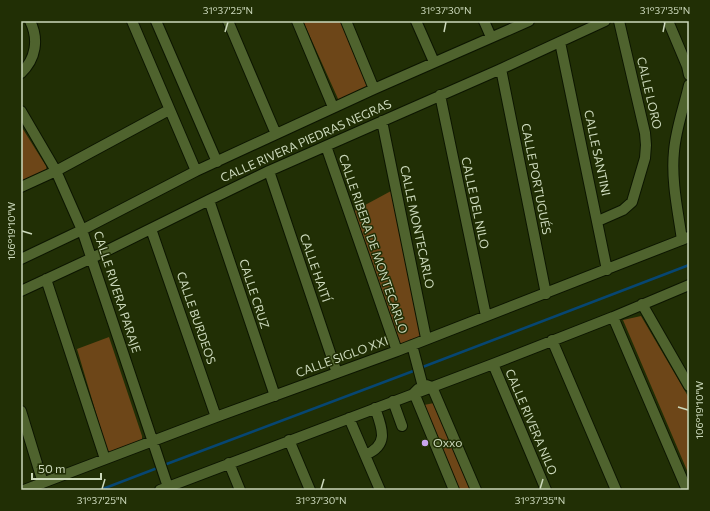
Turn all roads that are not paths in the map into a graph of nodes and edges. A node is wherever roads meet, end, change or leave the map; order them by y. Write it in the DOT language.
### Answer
graph roads {
  1 [pos="30,21"];
  2 [pos="132,21"];
  3 [pos="156,21"];
  4 [pos="228,21"];
  5 [pos="297,21"];
  6 [pos="346,21"];
  7 [pos="416,21"];
  8 [pos="484,21"];
  9 [pos="529,21"];
  10 [pos="606,21"];
  11 [pos="618,21"];
  12 [pos="668,21"];
  13 [pos="491,37"];
  14 [pos="560,42"];
  15 [pos="434,62"];
  16 [pos="501,69"];
  17 [pos="21,73"];
  18 [pos="689,75"];
  19 [pos="689,85"];
  20 [pos="374,89"];
  21 [pos="440,95"];
  22 [pos="333,107"];
  23 [pos="170,110"];
  24 [pos="21,111"];
  25 [pos="382,121"];
  26 [pos="276,134"];
  27 [pos="326,146"];
  28 [pos="217,162"];
  29 [pos="56,171"];
  30 [pos="196,171"];
  31 [pos="269,171"];
  32 [pos="21,187"];
  33 [pos="209,200"];
  34 [pos="598,221"];
  35 [pos="151,229"];
  36 [pos="82,230"];
  37 [pos="685,238"];
  38 [pos="92,258"];
  39 [pos="21,259"];
  40 [pos="607,270"];
  41 [pos="46,279"];
  42 [pos="689,285"];
  43 [pos="21,291"];
  44 [pos="546,294"];
  45 [pos="642,304"];
  46 [pos="486,316"];
  47 [pos="613,317"];
  48 [pos="426,338"];
  49 [pos="552,340"];
  50 [pos="412,345"];
  51 [pos="397,351"];
  52 [pos="493,364"];
  53 [pos="337,373"];
  54 [pos="425,384"];
  55 [pos="689,386"];
  56 [pos="414,393"];
  57 [pos="274,396"];
  58 [pos="393,401"];
  59 [pos="375,408"];
  60 [pos="21,411"];
  61 [pos="216,417"];
  62 [pos="349,418"];
  63 [pos="402,426"];
  64 [pos="152,440"];
  65 [pos="289,440"];
  66 [pos="365,455"];
  67 [pos="105,459"];
  68 [pos="228,463"];
  69 [pos="43,483"];
  70 [pos="166,489"];
  71 [pos="24,490"];
  72 [pos="240,490"];
  73 [pos="310,490"];
  74 [pos="380,490"];
  75 [pos="454,490"];
  76 [pos="476,490"];
  77 [pos="546,490"];
  78 [pos="616,490"];
  79 [pos="686,490"];
  1 -- 17 [label="street"];
  2 -- 23 [label="street"];
  3 -- 28 [label="street"];
  4 -- 26 [label="street"];
  5 -- 22 [label="street"];
  6 -- 20 [label="street"];
  7 -- 15 [label="street"];
  8 -- 13 [label="street"];
  9 -- 13 [label="street, CALLE RIVERA PIEDRAS NEGRAS"];
  10 -- 14 [label="street, CALLE RIVERA PIEDRAS NEGRAS"];
  11 -- 34 [label="street, CALLE LORO"];
  12 -- 18 [label="street"];
  13 -- 15 [label="street, CALLE RIVERA PIEDRAS NEGRAS"];
  14 -- 16 [label="street, CALLE RIVERA PIEDRAS NEGRAS"];
  14 -- 34 [label="street, CALLE SANTINI"];
  15 -- 20 [label="street, CALLE RIVERA PIEDRAS NEGRAS"];
  16 -- 21 [label="street, CALLE RIVERA PIEDRAS NEGRAS"];
  16 -- 44 [label="street, CALLE PORTUGUÉS"];
  19 -- 37 [label="street"];
  20 -- 22 [label="street, CALLE RIVERA PIEDRAS NEGRAS"];
  21 -- 25 [label="street, CALLE RIVERA PIEDRAS NEGRAS"];
  21 -- 46 [label="street, CALLE DEL NILO"];
  22 -- 26 [label="street, CALLE RIVERA PIEDRAS NEGRAS"];
  23 -- 29 [label="street"];
  23 -- 30 [label="street"];
  24 -- 29 [label="street, CALLE RIVERA PARAJE"];
  25 -- 27 [label="street, CALLE RIVERA PIEDRAS NEGRAS"];
  25 -- 48 [label="street, CALLE MONTECARLO"];
  26 -- 28 [label="street, CALLE RIVERA PIEDRAS NEGRAS"];
  27 -- 31 [label="street, CALLE RIVERA PIEDRAS NEGRAS"];
  27 -- 51 [label="street, CALLE RIBERA DE MONTECARLO"];
  28 -- 30 [label="street, CALLE RIVERA PIEDRAS NEGRAS"];
  29 -- 32 [label="street"];
  29 -- 36 [label="street, CALLE RIVERA PARAJE"];
  30 -- 36 [label="street, CALLE RIVERA PIEDRAS NEGRAS"];
  31 -- 33 [label="street, CALLE RIVERA PIEDRAS NEGRAS"];
  31 -- 53 [label="street, CALLE HAITÍ"];
  33 -- 35 [label="street, CALLE RIVERA PIEDRAS NEGRAS"];
  33 -- 57 [label="street, CALLE CRUZ"];
  34 -- 40 [label="street, CALLE SANTINI"];
  35 -- 38 [label="street, CALLE RIVERA PIEDRAS NEGRAS"];
  35 -- 61 [label="street, CALLE BURDEOS"];
  36 -- 38 [label="street, CALLE RIVERA PARAJE"];
  36 -- 39 [label="street, CALLE RIVERA PIEDRAS NEGRAS"];
  37 -- 40 [label="street, CALLE SIGLO XXI"];
  38 -- 41 [label="street, CALLE RIVERA PIEDRAS NEGRAS"];
  38 -- 64 [label="street, CALLE RIVERA PARAJE"];
  40 -- 44 [label="street, CALLE SIGLO XXI"];
  41 -- 43 [label="street, CALLE RIVERA PIEDRAS NEGRAS"];
  41 -- 67 [label="street"];
  42 -- 45 [label="street"];
  44 -- 46 [label="street, CALLE SIGLO XXI"];
  45 -- 47 [label="street"];
  45 -- 55 [label="street"];
  46 -- 48 [label="street, CALLE SIGLO XXI"];
  47 -- 49 [label="street"];
  47 -- 79 [label="street"];
  48 -- 50 [label="street, CALLE SIGLO XXI"];
  49 -- 52 [label="street"];
  49 -- 78 [label="street"];
  50 -- 51 [label="street, CALLE SIGLO XXI"];
  50 -- 54 [label="street"];
  51 -- 53 [label="street, CALLE SIGLO XXI"];
  52 -- 54 [label="street"];
  52 -- 77 [label="street, CALLE RIVERA NILO"];
  53 -- 57 [label="street, CALLE SIGLO XXI"];
  54 -- 56 [label="street"];
  54 -- 76 [label="street"];
  56 -- 58 [label="street"];
  56 -- 75 [label="street"];
  57 -- 61 [label="street, CALLE SIGLO XXI"];
  58 -- 59 [label="street"];
  58 -- 63 [label="street"];
  59 -- 62 [label="street"];
  59 -- 66 [label="street"];
  60 -- 69 [label="street"];
  61 -- 64 [label="street, CALLE SIGLO XXI"];
  62 -- 65 [label="street"];
  62 -- 66 [label="street"];
  64 -- 67 [label="street, CALLE SIGLO XXI"];
  64 -- 70 [label="street, CALLE RIVERA PARAJE"];
  65 -- 68 [label="street"];
  65 -- 73 [label="street"];
  66 -- 74 [label="street"];
  67 -- 69 [label="street, CALLE SIGLO XXI"];
  68 -- 70 [label="street"];
  68 -- 72 [label="street"];
  69 -- 71 [label="street, CALLE SIGLO XXI"];
}
